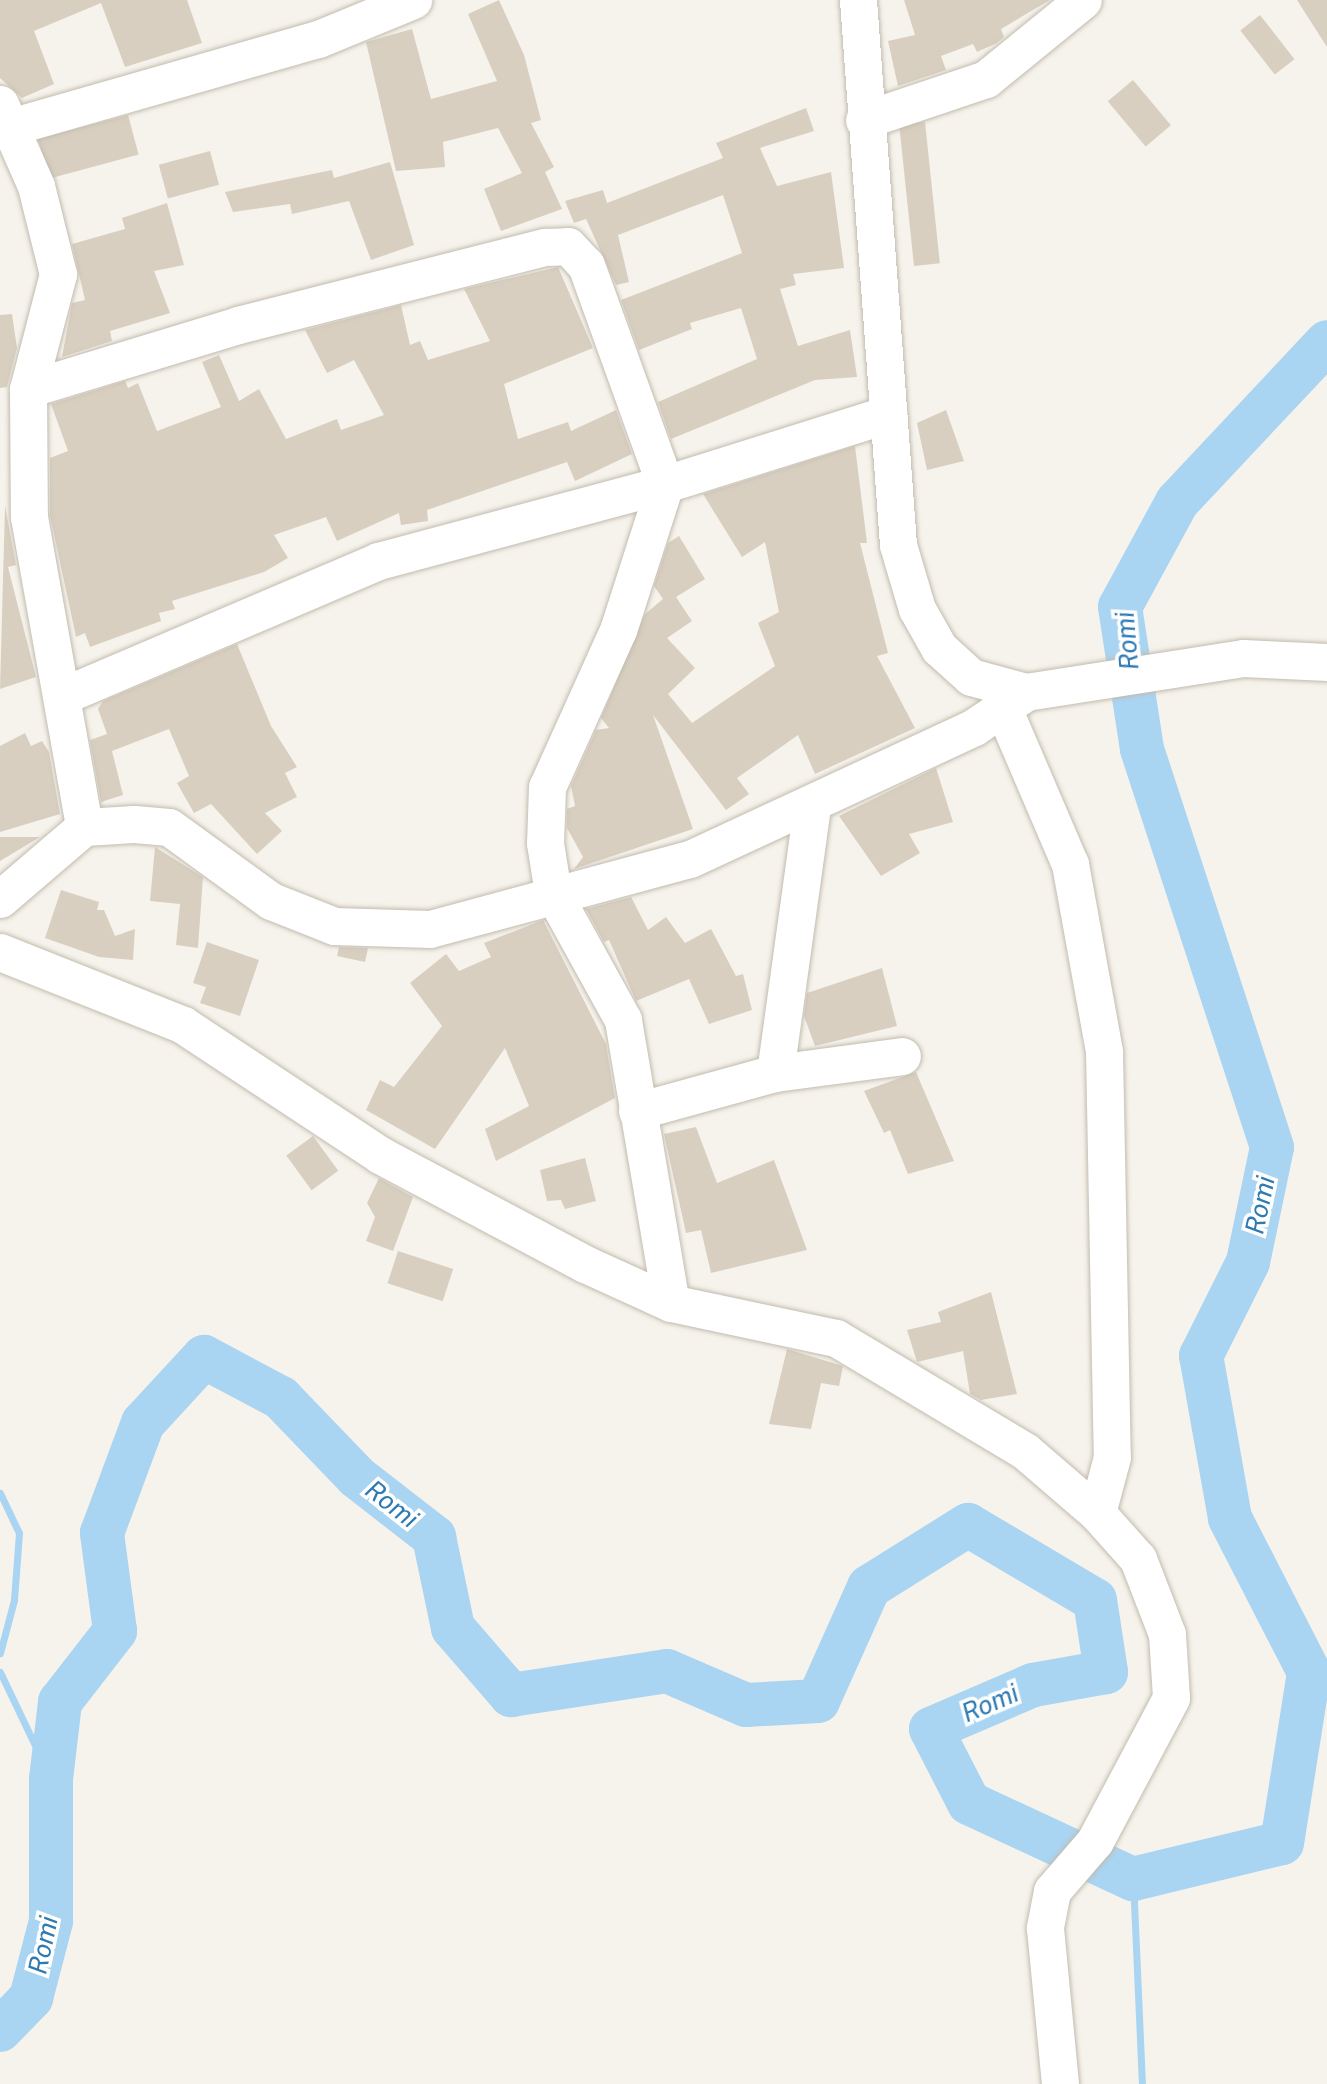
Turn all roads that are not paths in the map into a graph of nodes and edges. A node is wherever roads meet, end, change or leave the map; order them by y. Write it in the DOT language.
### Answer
graph roads {
  1 [pos="414,0"];
  2 [pos="858,0"];
  3 [pos="1083,0"];
  4 [pos="3,120"];
  5 [pos="864,120"];
  6 [pos="28,389"];
  7 [pos="888,414"];
  8 [pos="665,484"];
  9 [pos="1327,662"];
  10 [pos="62,696"];
  11 [pos="1014,700"];
  12 [pos="812,805"];
  13 [pos="84,827"];
  14 [pos="553,893"];
  15 [pos="0,899"];
  16 [pos="0,952"];
  17 [pos="902,1056"];
  18 [pos="775,1073"];
  19 [pos="637,1111"];
  20 [pos="671,1303"];
  21 [pos="1097,1513"];
  22 [pos="1060,2084"];
  1 -- 4 [label="street"];
  2 -- 5 [label="street"];
  3 -- 5 [label="street"];
  4 -- 6 [label="street"];
  5 -- 7 [label="street"];
  6 -- 8 [label="street"];
  6 -- 10 [label="street"];
  7 -- 8 [label="street"];
  7 -- 11 [label="street"];
  8 -- 10 [label="street"];
  8 -- 14 [label="street"];
  9 -- 11 [label="street"];
  10 -- 13 [label="street"];
  11 -- 12 [label="street"];
  11 -- 21 [label="street"];
  12 -- 14 [label="street"];
  12 -- 18 [label="street"];
  13 -- 14 [label="street"];
  13 -- 15 [label="street"];
  14 -- 19 [label="street"];
  16 -- 20 [label="street"];
  17 -- 18 [label="street"];
  18 -- 19 [label="street"];
  19 -- 20 [label="street"];
  20 -- 21 [label="street"];
  21 -- 22 [label="street"];
}
